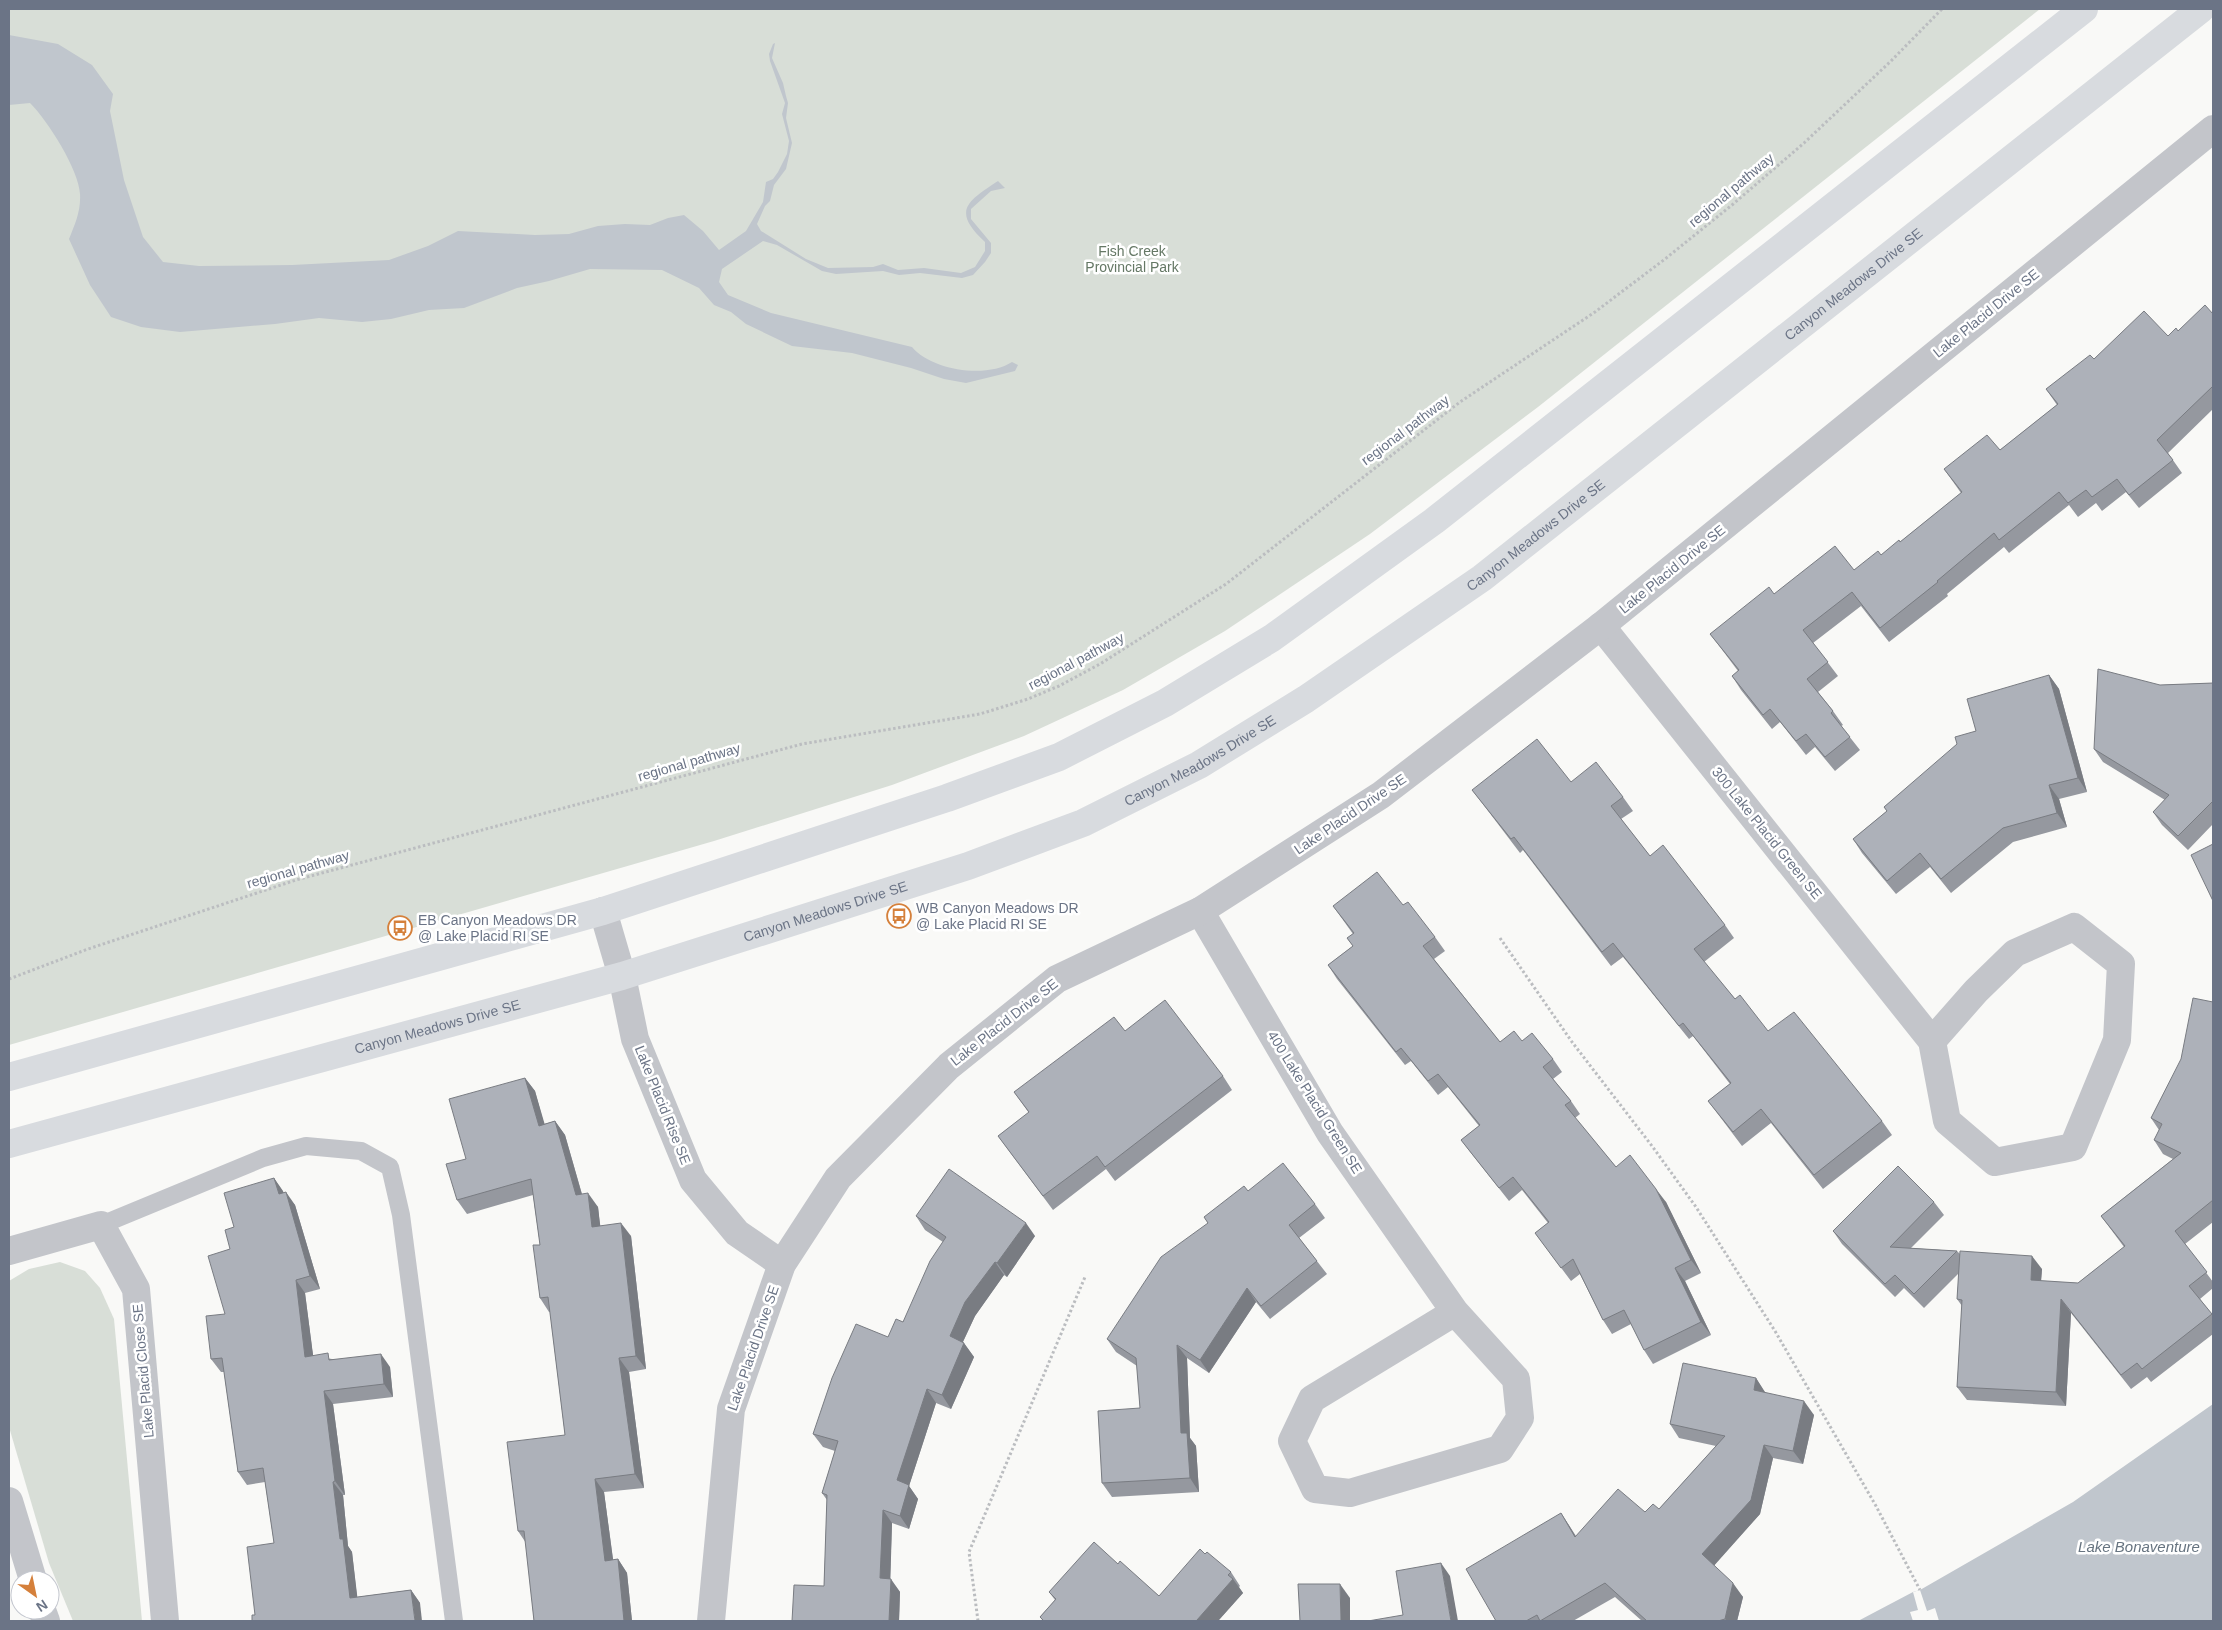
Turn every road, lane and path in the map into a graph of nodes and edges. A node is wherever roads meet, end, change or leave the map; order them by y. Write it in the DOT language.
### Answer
graph roads {
  1 [pos="1942,9"];
  2 [pos="2084,9"];
  3 [pos="2201,9"];
  4 [pos="2213,129"];
  5 [pos="1601,626"];
  6 [pos="603,911"];
  7 [pos="1200,911"];
  8 [pos="1500,938"];
  9 [pos="622,976"];
  10 [pos="9,979"];
  11 [pos="1932,1041"];
  12 [pos="9,1076"];
  13 [pos="9,1144"];
  14 [pos="101,1225"];
  15 [pos="9,1250"];
  16 [pos="782,1264"];
  17 [pos="1085,1277"];
  18 [pos="1455,1312"];
  19 [pos="9,1501"];
  20 [pos="30,1570"];
  21 [pos="1920,1590"];
  22 [pos="165,1621"];
  23 [pos="454,1621"];
  24 [pos="711,1621"];
  25 [pos="978,1621"];
  1 -- 10 [label="path, regional pathway"];
  2 -- 6 [label="main road"];
  3 -- 9 [label="main road, Canyon Meadows Drive SE"];
  4 -- 5 [label="street, Lake Placid Drive SE"];
  5 -- 7 [label="street, Lake Placid Drive SE"];
  5 -- 11 [label="street, 300 Lake Placid Green SE"];
  6 -- 9 [label="street, Lake Placid Rise SE"];
  6 -- 12 [label="main road"];
  7 -- 16 [label="street, Lake Placid Drive SE"];
  7 -- 18 [label="street, 400 Lake Placid Green SE"];
  8 -- 21 [label="path"];
  9 -- 13 [label="main road, Canyon Meadows Drive SE"];
  9 -- 16 [label="street, Lake Placid Rise SE"];
  11 -- 11 [label="street, 300 Lake Placid Green SE"];
  14 -- 15 [label="street"];
  14 -- 22 [label="street, Lake Placid Close SE"];
  14 -- 23 [label="lane"];
  16 -- 24 [label="street, Lake Placid Drive SE"];
  17 -- 25 [label="path"];
  18 -- 18 [label="street, 400 Lake Placid Green SE"];
  19 -- 20 [label="street"];
}
